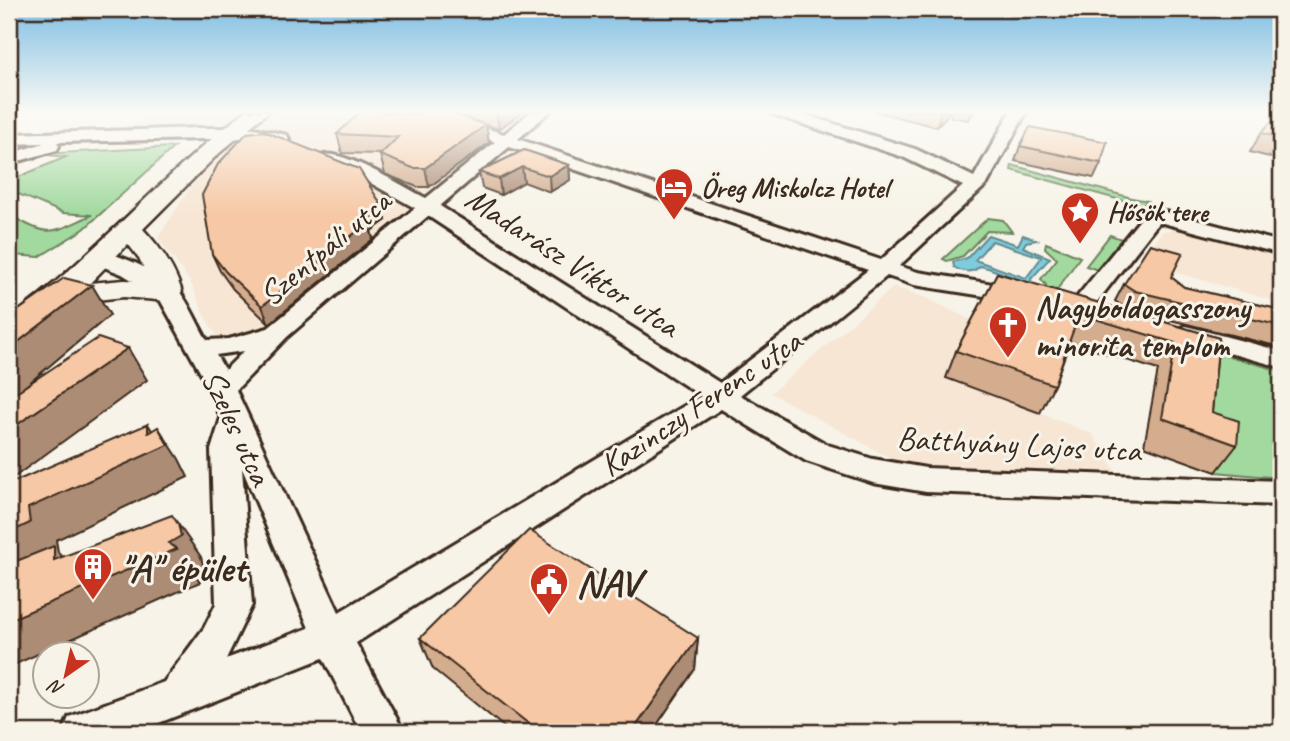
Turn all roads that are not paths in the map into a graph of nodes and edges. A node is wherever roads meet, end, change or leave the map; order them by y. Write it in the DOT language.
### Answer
graph roads {
  1 [pos="49,146"];
  2 [pos="215,146"];
  3 [pos="509,146"];
  4 [pos="528,146"];
  5 [pos="886,146"];
  6 [pos="1000,146"];
  7 [pos="315,152"];
  8 [pos="9,159"];
  9 [pos="976,185"];
  10 [pos="426,206"];
  11 [pos="130,229"];
  12 [pos="1281,248"];
  13 [pos="99,257"];
  14 [pos="884,268"];
  15 [pos="167,292"];
  16 [pos="51,294"];
  17 [pos="1038,298"];
  18 [pos="1107,313"];
  19 [pos="9,315"];
  20 [pos="1158,327"];
  21 [pos="278,332"];
  22 [pos="9,334"];
  23 [pos="201,348"];
  24 [pos="1281,359"];
  25 [pos="721,396"];
  26 [pos="228,403"];
  27 [pos="1164,488"];
  28 [pos="1281,493"];
  29 [pos="332,638"];
  30 [pos="178,695"];
  31 [pos="84,732"];
  32 [pos="383,732"];
  1 -- 8 [label="street"];
  2 -- 11 [label="main road"];
  3 -- 10 [label="street, Szentpáli utca"];
  4 -- 14 [label="street"];
  5 -- 9 [label="street"];
  6 -- 9 [label="street, Kazinczy Ferenc utca"];
  7 -- 10 [label="street, Madarász Viktor utca"];
  9 -- 14 [label="street, Kazinczy Ferenc utca"];
  10 -- 21 [label="street, Szentpáli utca"];
  10 -- 25 [label="street, Madarász Viktor utca"];
  11 -- 13 [label="main road"];
  11 -- 15 [label="main road"];
  12 -- 18 [label="street"];
  13 -- 15 [label="street, Szeles utca"];
  13 -- 16 [label="main road"];
  14 -- 17 [label="street"];
  14 -- 25 [label="street, Kazinczy Ferenc utca"];
  15 -- 16 [label="main road"];
  15 -- 23 [label="street, Szeles utca"];
  16 -- 19 [label="main road"];
  16 -- 22 [label="main road"];
  20 -- 24 [label="street"];
  21 -- 23 [label="street"];
  21 -- 26 [label="street, Szentpáli utca"];
  23 -- 26 [label="street, Szeles utca"];
  25 -- 27 [label="street, Batthyány Lajos utca"];
  25 -- 29 [label="street, Kazinczy Ferenc utca"];
  26 -- 29 [label="street, Szeles utca"];
  26 -- 30 [label="street"];
  27 -- 28 [label="street"];
  29 -- 30 [label="street, Kazinczy Ferenc utca"];
  29 -- 32 [label="street, Szeles utca"];
  30 -- 31 [label="street, Kazinczy Ferenc utca"];
}
